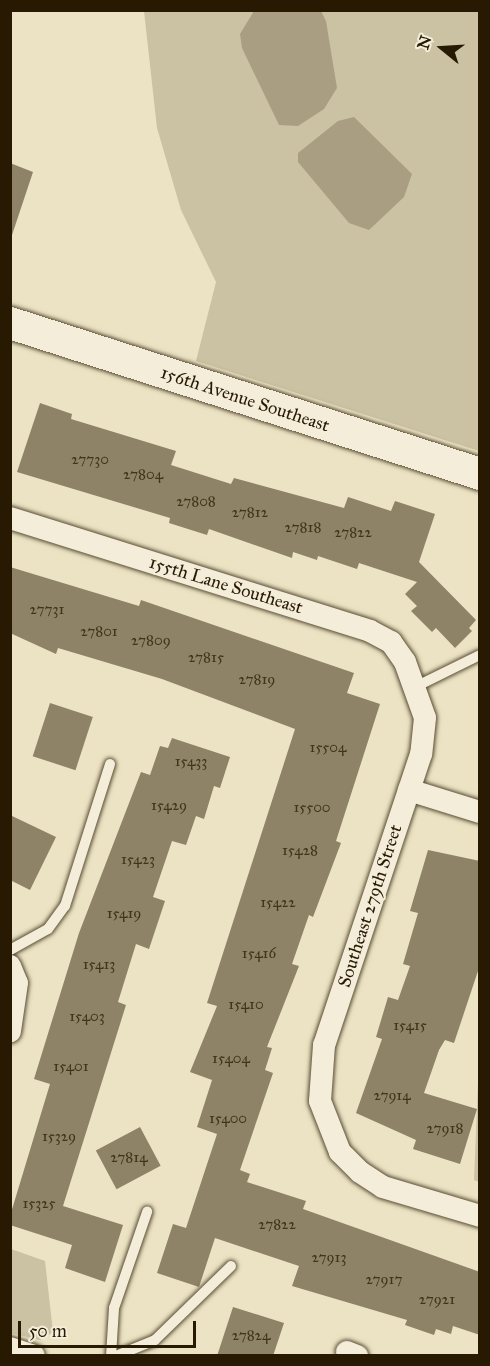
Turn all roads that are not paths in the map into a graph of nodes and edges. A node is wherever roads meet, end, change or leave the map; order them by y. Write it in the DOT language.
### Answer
graph roads {
  1 [pos="12,330"];
  2 [pos="480,474"];
  3 [pos="10,518"];
  4 [pos="480,655"];
  5 [pos="417,686"];
  6 [pos="110,764"];
  7 [pos="409,790"];
  8 [pos="480,812"];
  9 [pos="10,950"];
  10 [pos="10,966"];
  11 [pos="10,1031"];
  12 [pos="147,1212"];
  13 [pos="480,1216"];
  14 [pos="231,1266"];
  15 [pos="10,1348"];
  16 [pos="34,1356"];
  17 [pos="111,1356"];
  18 [pos="116,1356"];
  1 -- 2 [label="street, 156th Avenue Southeast"];
  3 -- 5 [label="street, 155th Lane Southeast"];
  4 -- 5 [label="lane"];
  5 -- 7 [label="street, Southeast 279th Street"];
  6 -- 9 [label="lane"];
  7 -- 8 [label="street"];
  7 -- 13 [label="street, Southeast 279th Street"];
  10 -- 11 [label="street"];
  12 -- 17 [label="lane"];
  14 -- 18 [label="lane"];
  15 -- 16 [label="street"];
}
